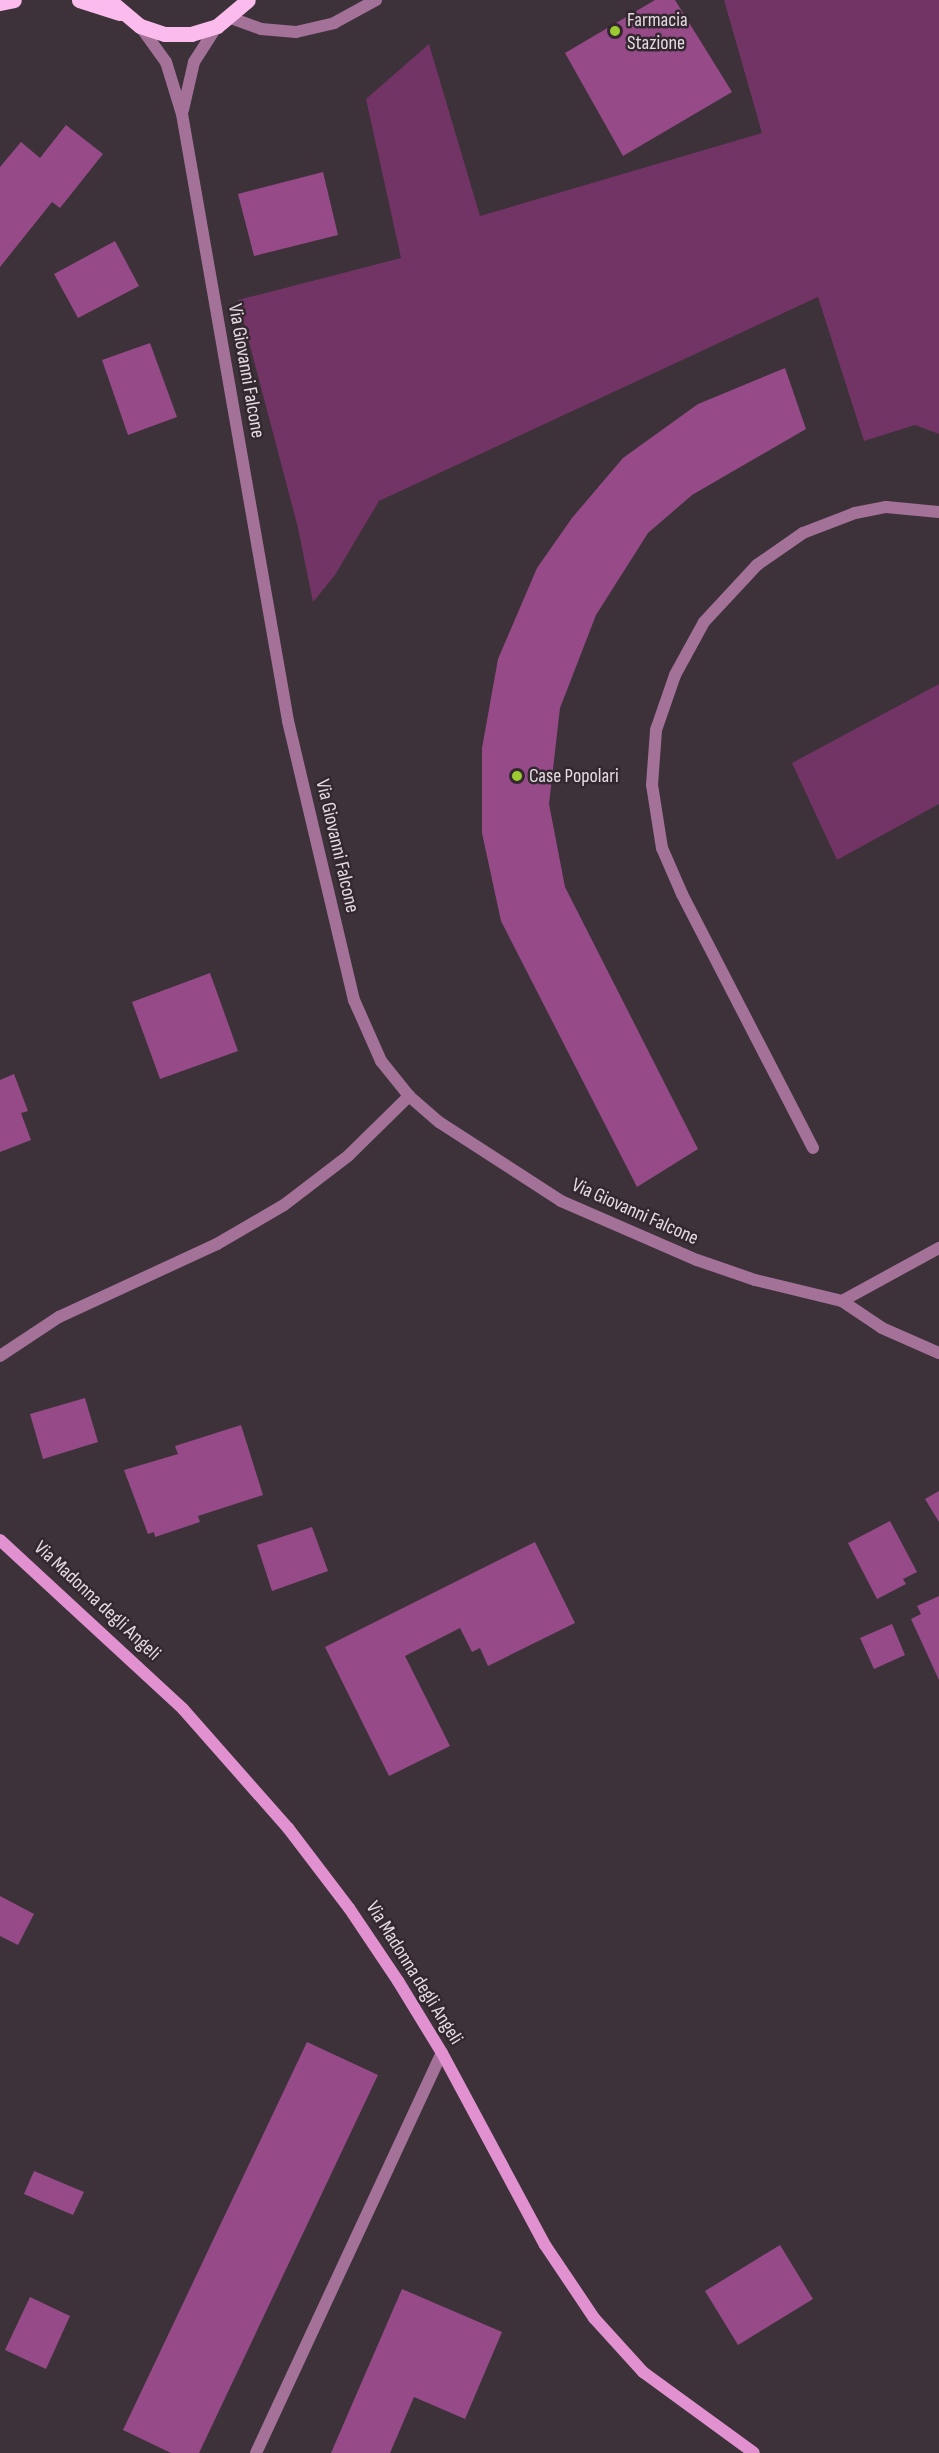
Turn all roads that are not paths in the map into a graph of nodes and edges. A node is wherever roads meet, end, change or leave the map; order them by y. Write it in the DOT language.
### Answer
graph roads {
  1 [pos="14,0"];
  2 [pos="79,0"];
  3 [pos="109,0"];
  4 [pos="248,0"];
  5 [pos="376,0"];
  6 [pos="0,3"];
  7 [pos="122,15"];
  8 [pos="231,18"];
  9 [pos="140,26"];
  10 [pos="217,26"];
  11 [pos="182,114"];
  12 [pos="939,512"];
  13 [pos="409,1096"];
  14 [pos="813,1148"];
  15 [pos="939,1248"];
  16 [pos="842,1301"];
  17 [pos="939,1353"];
  18 [pos="0,1356"];
  19 [pos="0,1540"];
  20 [pos="442,2053"];
  21 [pos="256,2453"];
  22 [pos="753,2453"];
  1 -- 6 [label="main road"];
  2 -- 7 [label="main road"];
  3 -- 7 [label="main road"];
  4 -- 8 [label="main road"];
  5 -- 8 [label="street"];
  7 -- 9 [label="main road"];
  8 -- 10 [label="main road"];
  9 -- 10 [label="main road"];
  9 -- 11 [label="street, Via Giovanni Falcone"];
  10 -- 11 [label="street, Via Giovanni Falcone"];
  11 -- 13 [label="street, Via Giovanni Falcone"];
  12 -- 14 [label="street"];
  13 -- 16 [label="street, Via Giovanni Falcone"];
  13 -- 18 [label="street"];
  15 -- 16 [label="street"];
  16 -- 17 [label="street, Via Giovanni Falcone"];
  19 -- 20 [label="street, Via Madonna degli Angeli"];
  20 -- 21 [label="street"];
  20 -- 22 [label="street, Via Madonna degli Angeli"];
}
